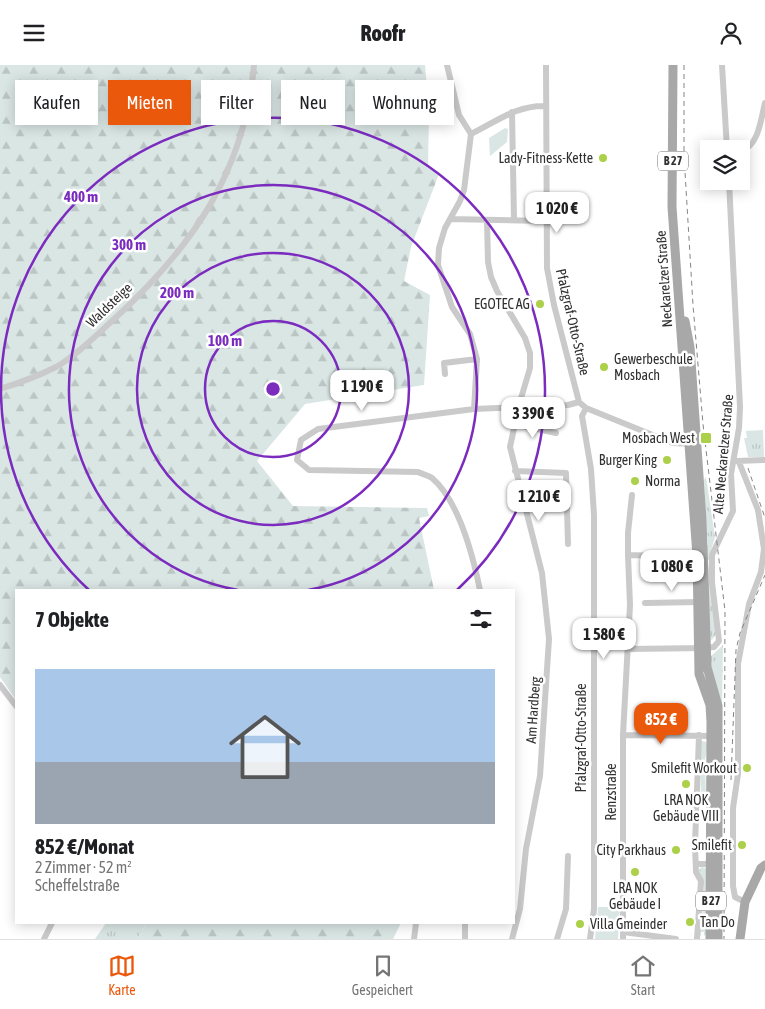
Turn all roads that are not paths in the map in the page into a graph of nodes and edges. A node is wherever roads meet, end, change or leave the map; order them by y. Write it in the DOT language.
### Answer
graph roads {
  1 [pos="254,65"];
  2 [pos="447,65"];
  3 [pos="546,65"];
  4 [pos="673,65"];
  5 [pos="722,65"];
  6 [pos="765,103"];
  7 [pos="546,106"];
  8 [pos="512,112"];
  9 [pos="471,134"];
  10 [pos="726,140"];
  11 [pos="750,147"];
  12 [pos="730,190"];
  13 [pos="450,219"];
  14 [pos="487,220"];
  15 [pos="514,220"];
  16 [pos="546,221"];
  17 [pos="476,359"];
  18 [pos="445,374"];
  19 [pos="0,389"];
  20 [pos="579,402"];
  21 [pos="519,405"];
  22 [pos="586,408"];
  23 [pos="474,409"];
  24 [pos="514,424"];
  25 [pos="556,433"];
  26 [pos="692,444"];
  27 [pos="765,460"];
  28 [pos="736,461"];
  29 [pos="514,471"];
  30 [pos="632,495"];
  31 [pos="568,544"];
  32 [pos="700,553"];
  33 [pos="628,555"];
  34 [pos="480,589"];
  35 [pos="645,603"];
  36 [pos="699,603"];
  37 [pos="698,648"];
  38 [pos="628,649"];
  39 [pos="0,685"];
  40 [pos="15,705"];
  41 [pos="623,735"];
  42 [pos="698,735"];
  43 [pos="715,736"];
  44 [pos="568,856"];
  45 [pos="696,864"];
  46 [pos="714,864"];
  47 [pos="764,873"];
  48 [pos="745,902"];
  49 [pos="52,924"];
  50 [pos="416,924"];
  51 [pos="465,924"];
  52 [pos="623,935"];
  53 [pos="44,939"];
  54 [pos="414,939"];
  55 [pos="465,939"];
  56 [pos="512,939"];
  57 [pos="557,939"];
  58 [pos="590,939"];
  59 [pos="676,939"];
  60 [pos="697,939"];
  61 [pos="710,939"];
  62 [pos="718,939"];
  63 [pos="740,939"];
  1 -- 19 [label="street, Waldsteige"];
  2 -- 9 [label="street"];
  3 -- 7 [label="street, Pfalzgraf-Otto-Straße"];
  4 -- 26 [label="main road, Neckarelzer Straße / B 27"];
  5 -- 10 [label="street"];
  6 -- 11 [label="street"];
  7 -- 8 [label="street"];
  7 -- 16 [label="street, Pfalzgraf-Otto-Straße"];
  8 -- 9 [label="street"];
  8 -- 15 [label="street"];
  9 -- 13 [label="street"];
  12 -- 28 [label="street, Alte Neckarelzer Straße"];
  13 -- 14 [label="street"];
  13 -- 17 [label="street"];
  14 -- 15 [label="street"];
  14 -- 21 [label="street, Am Hardberg"];
  15 -- 16 [label="street"];
  16 -- 20 [label="street, Pfalzgraf-Otto-Straße"];
  17 -- 18 [label="street"];
  17 -- 23 [label="street"];
  20 -- 21 [label="street"];
  20 -- 22 [label="street"];
  21 -- 23 [label="street"];
  21 -- 24 [label="street, Am Hardberg"];
  22 -- 26 [label="street"];
  22 -- 58 [label="street, Pfalzgraf-Otto-Straße"];
  23 -- 34 [label="street"];
  24 -- 25 [label="street"];
  24 -- 29 [label="street, Am Hardberg"];
  26 -- 32 [label="main road, Neckarelzer Straße / B 27"];
  27 -- 28 [label="street"];
  28 -- 37 [label="street, Alte Neckarelzer Straße"];
  28 -- 48 [label="street"];
  29 -- 31 [label="street"];
  29 -- 56 [label="street, Am Hardberg"];
  30 -- 33 [label="street, Renzstraße"];
  32 -- 33 [label="street"];
  32 -- 36 [label="main road, Neckarelzer Straße / B 27"];
  32 -- 37 [label="main road, B 27"];
  33 -- 38 [label="street, Renzstraße"];
  35 -- 36 [label="street"];
  36 -- 37 [label="main road, Neckarelzer Straße / B 27"];
  37 -- 38 [label="street"];
  37 -- 43 [label="main road, B 27"];
  38 -- 41 [label="street, Renzstraße"];
  39 -- 40 [label="street"];
  41 -- 42 [label="street"];
  41 -- 52 [label="street, Renzstraße"];
  42 -- 43 [label="street"];
  42 -- 45 [label="street"];
  43 -- 46 [label="main road, B 27"];
  44 -- 57 [label="street"];
  45 -- 46 [label="street"];
  45 -- 60 [label="street"];
  46 -- 61 [label="main road, B 27"];
  46 -- 62 [label="main road, B 27"];
  47 -- 48 [label="main road"];
  48 -- 63 [label="main road"];
  49 -- 53 [label="street"];
  50 -- 54 [label="street"];
  51 -- 55 [label="street"];
  52 -- 59 [label="street"];
}
